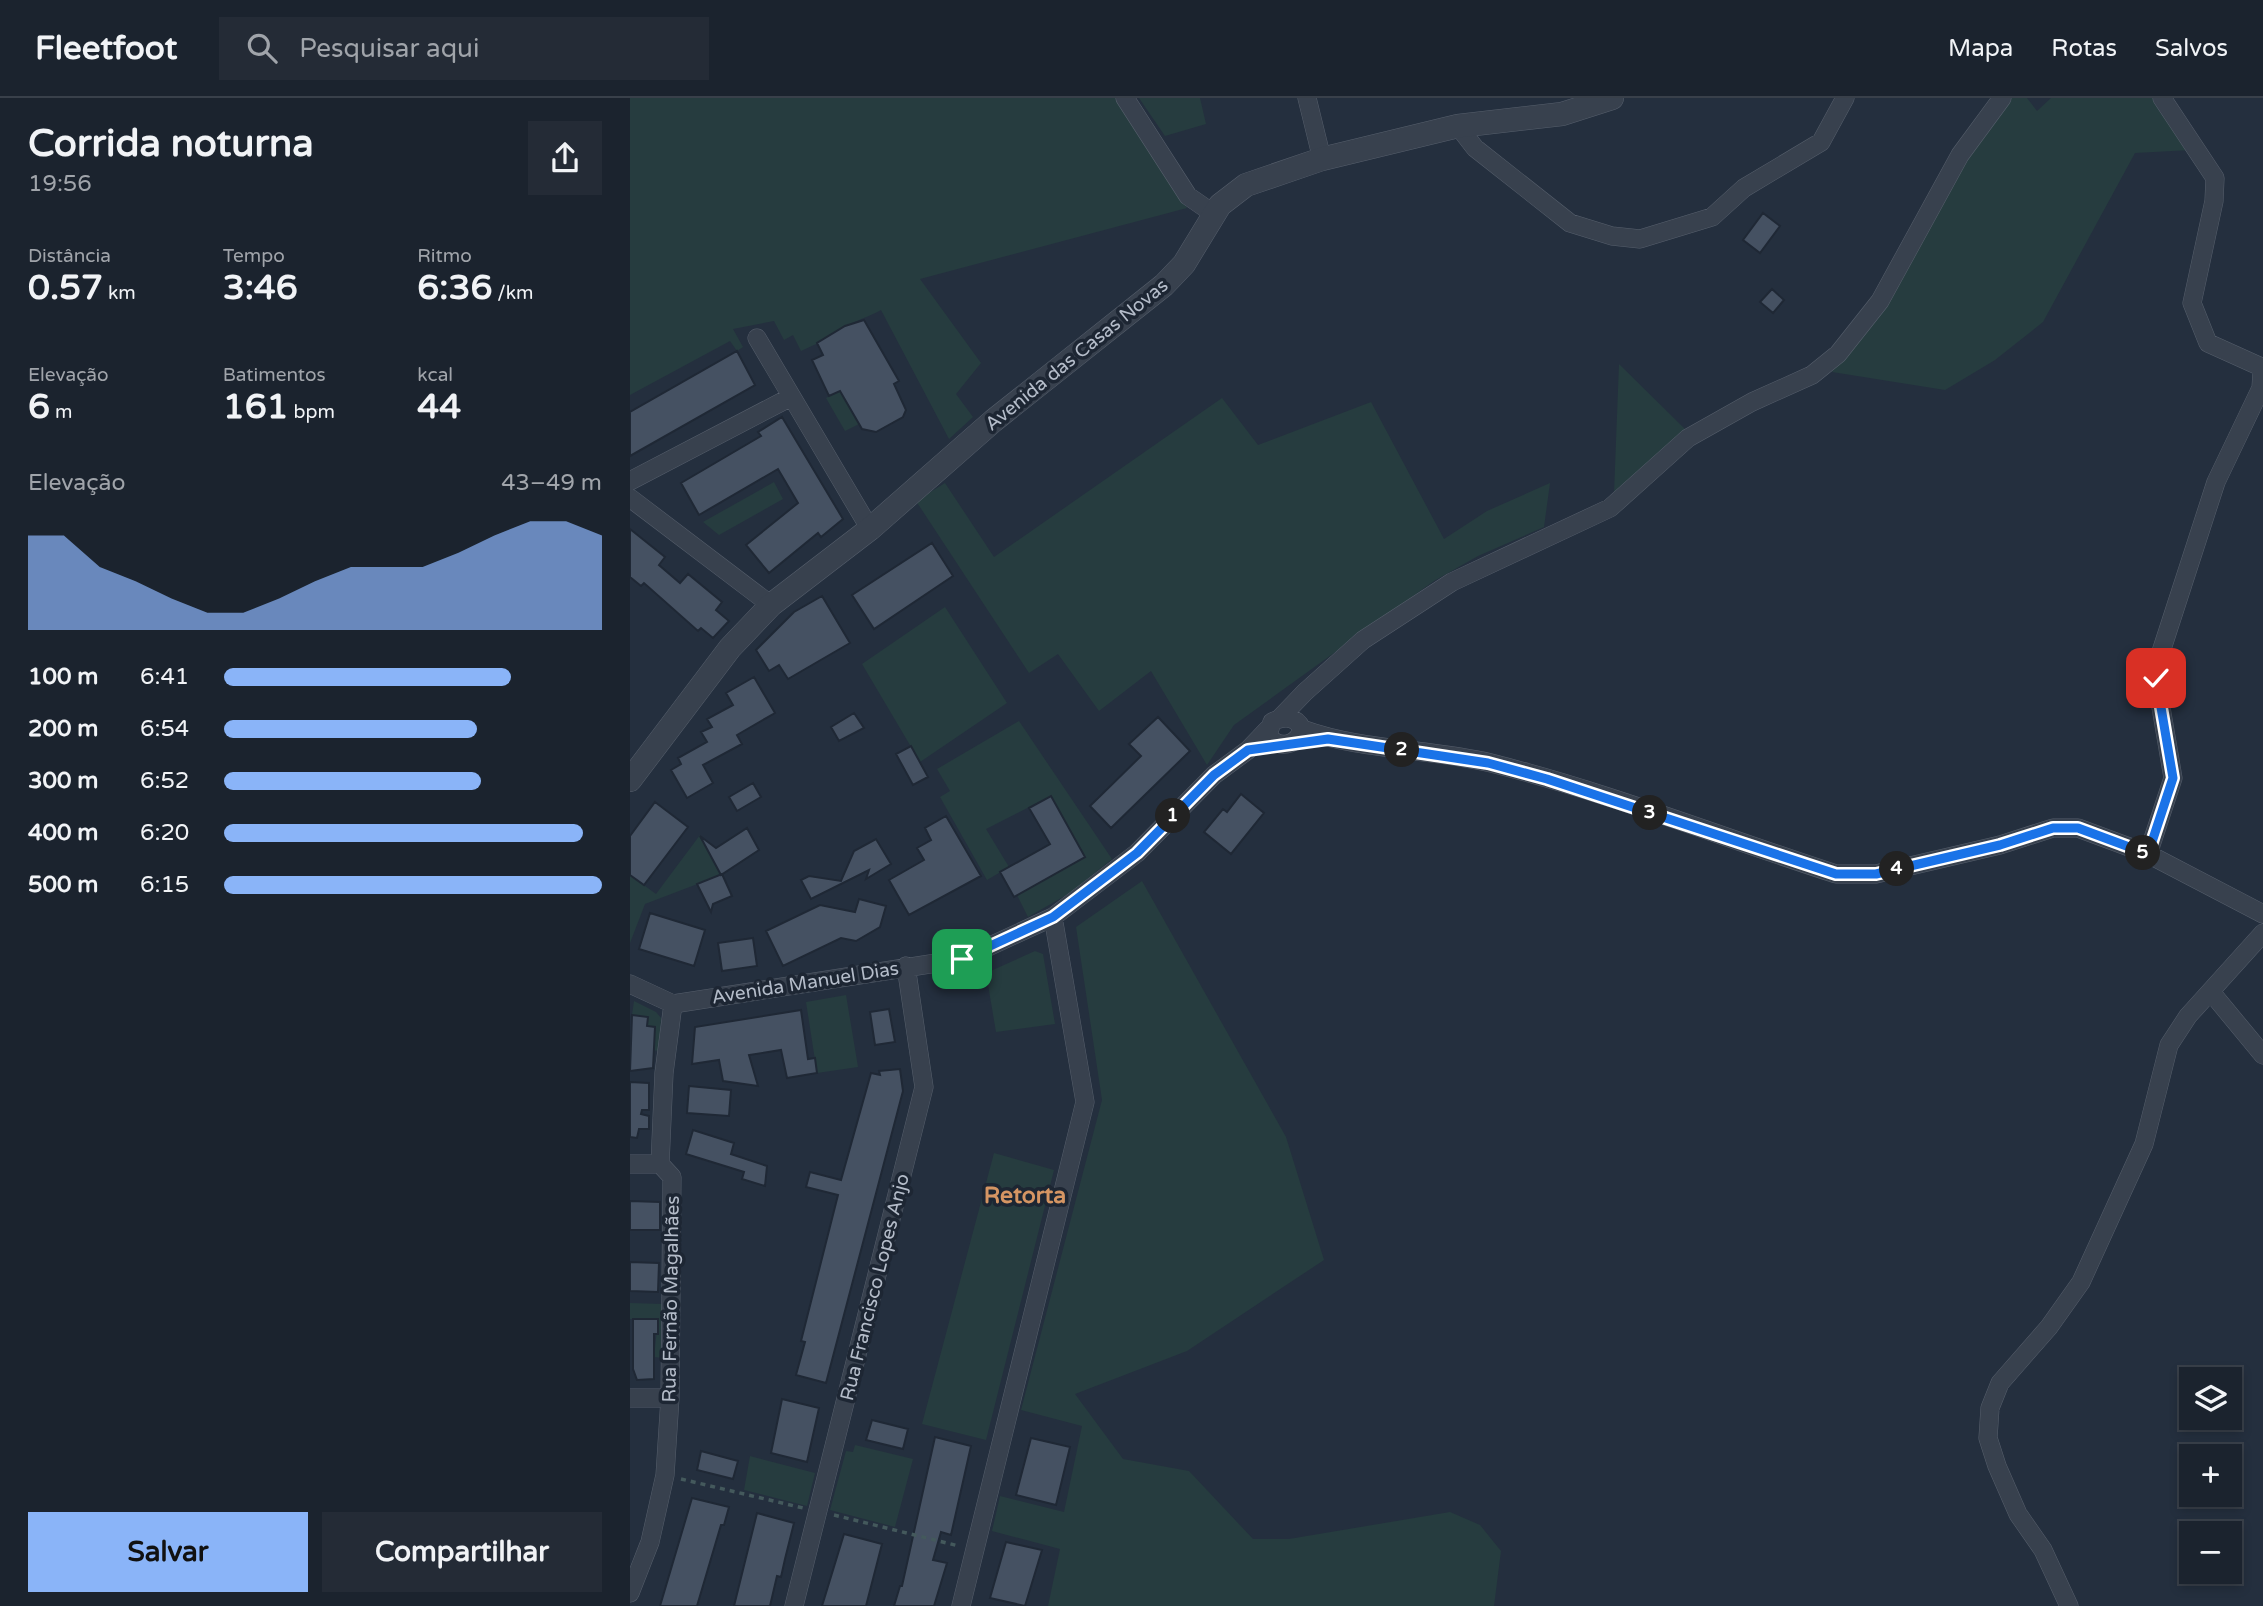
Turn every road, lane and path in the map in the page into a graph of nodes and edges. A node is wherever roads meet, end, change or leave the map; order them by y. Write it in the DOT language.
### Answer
graph roads {
  1 [pos="1125,98"];
  2 [pos="1307,98"];
  3 [pos="1612,98"];
  4 [pos="1845,98"];
  5 [pos="2002,98"];
  6 [pos="2162,98"];
  7 [pos="1458,126"];
  8 [pos="1322,159"];
  9 [pos="1214,214"];
  10 [pos="757,338"];
  11 [pos="2263,371"];
  12 [pos="792,397"];
  13 [pos="630,481"];
  14 [pos="630,498"];
  15 [pos="870,528"];
  16 [pos="771,605"];
  17 [pos="1305,692"];
  18 [pos="1274,723"];
  19 [pos="1301,726"];
  20 [pos="1328,739"];
  21 [pos="1285,744"];
  22 [pos="1248,750"];
  23 [pos="630,780"];
  24 [pos="2148,854"];
  25 [pos="2263,914"];
  26 [pos="1053,917"];
  27 [pos="2263,933"];
  28 [pos="906,966"];
  29 [pos="630,985"];
  30 [pos="2211,992"];
  31 [pos="673,1004"];
  32 [pos="2263,1055"];
  33 [pos="630,1164"];
  34 [pos="660,1164"];
  35 [pos="630,1398"];
  36 [pos="670,1398"];
  37 [pos="664,1475"];
  38 [pos="817,1511"];
  39 [pos="975,1550"];
  40 [pos="630,1593"];
  41 [pos="794,1606"];
  42 [pos="961,1606"];
  43 [pos="2069,1606"];
  1 -- 9 [label="street"];
  2 -- 8 [label="street"];
  3 -- 7 [label="street, Avenida das Casas Novas"];
  4 -- 7 [label="street"];
  5 -- 17 [label="street"];
  6 -- 11 [label="street"];
  7 -- 8 [label="street, Avenida das Casas Novas"];
  8 -- 9 [label="street, Avenida das Casas Novas"];
  9 -- 15 [label="street, Avenida das Casas Novas"];
  10 -- 12 [label="street"];
  11 -- 24 [label="street"];
  12 -- 13 [label="street"];
  12 -- 15 [label="street"];
  14 -- 16 [label="street"];
  15 -- 16 [label="street, Avenida das Casas Novas"];
  16 -- 23 [label="street, Avenida das Casas Novas"];
  17 -- 18 [label="street"];
  17 -- 19 [label="street"];
  18 -- 19 [label="street, Avenida Manuel Dias"];
  18 -- 21 [label="street"];
  18 -- 22 [label="street, Avenida Manuel Dias"];
  19 -- 20 [label="street, Avenida Manuel Dias"];
  19 -- 21 [label="street"];
  20 -- 21 [label="street, Avenida Manuel Dias"];
  20 -- 24 [label="street, Avenida Manuel Dias"];
  21 -- 22 [label="street, Avenida Manuel Dias"];
  22 -- 26 [label="street, Avenida Manuel Dias"];
  24 -- 25 [label="street, Avenida Manuel Dias"];
  26 -- 28 [label="street, Avenida Manuel Dias"];
  26 -- 39 [label="street"];
  27 -- 30 [label="street"];
  28 -- 31 [label="street, Avenida Manuel Dias"];
  28 -- 38 [label="street, Rua Francisco Lopes Anjo"];
  29 -- 31 [label="street"];
  30 -- 32 [label="street"];
  30 -- 43 [label="street"];
  31 -- 34 [label="street, Rua Fernão Magalhães"];
  33 -- 34 [label="street"];
  34 -- 36 [label="street, Rua Fernão Magalhães"];
  35 -- 36 [label="street"];
  36 -- 37 [label="street, Rua Fernão Magalhães"];
  37 -- 38 [label="path"];
  37 -- 40 [label="street, Rua Fernão Magalhães"];
  38 -- 39 [label="path"];
  38 -- 41 [label="street, Rua Francisco Lopes Anjo"];
  39 -- 42 [label="street"];
}
